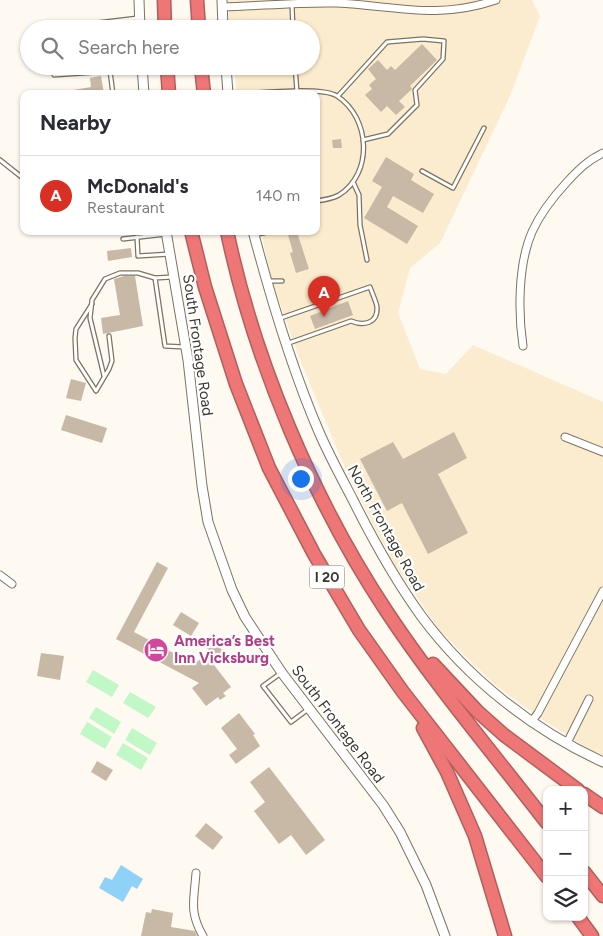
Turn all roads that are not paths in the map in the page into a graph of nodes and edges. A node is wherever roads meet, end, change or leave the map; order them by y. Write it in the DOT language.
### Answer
graph roads {
  1 [pos="139,0"];
  2 [pos="164,0"];
  3 [pos="198,0"];
  4 [pos="496,0"];
  5 [pos="322,2"];
  6 [pos="222,4"];
  7 [pos="292,5"];
  8 [pos="139,18"];
  9 [pos="122,20"];
  10 [pos="165,20"];
  11 [pos="198,20"];
  12 [pos="223,20"];
  13 [pos="293,20"];
  14 [pos="111,75"];
  15 [pos="143,75"];
  16 [pos="168,75"];
  17 [pos="202,75"];
  18 [pos="227,75"];
  19 [pos="296,75"];
  20 [pos="112,90"];
  21 [pos="144,90"];
  22 [pos="169,90"];
  23 [pos="204,90"];
  24 [pos="228,90"];
  25 [pos="297,90"];
  26 [pos="320,92"];
  27 [pos="338,96"];
  28 [pos="484,128"];
  29 [pos="363,140"];
  30 [pos="603,153"];
  31 [pos="0,160"];
  32 [pos="422,171"];
  33 [pos="20,176"];
  34 [pos="353,181"];
  35 [pos="320,200"];
  36 [pos="149,235"];
  37 [pos="167,235"];
  38 [pos="192,235"];
  39 [pos="228,235"];
  40 [pos="254,235"];
  41 [pos="137,237"];
  42 [pos="123,239"];
  43 [pos="170,254"];
  44 [pos="367,260"];
  45 [pos="175,277"];
  46 [pos="155,278"];
  47 [pos="266,281"];
  48 [pos="282,281"];
  49 [pos="92,304"];
  50 [pos="278,320"];
  51 [pos="109,336"];
  52 [pos="286,344"];
  53 [pos="524,346"];
  54 [pos="186,347"];
  55 [pos="104,376"];
  56 [pos="565,436"];
  57 [pos="603,452"];
  58 [pos="0,575"];
  59 [pos="12,584"];
  60 [pos="603,591"];
  61 [pos="387,611"];
  62 [pos="282,673"];
  63 [pos="404,692"];
  64 [pos="589,699"];
  65 [pos="309,708"];
  66 [pos="532,721"];
  67 [pos="566,743"];
  68 [pos="603,762"];
  69 [pos="573,786"];
  70 [pos="588,797"];
  71 [pos="603,807"];
  72 [pos="543,818"];
  73 [pos="196,873"];
  74 [pos="546,876"];
  75 [pos="587,876"];
  76 [pos="603,896"];
  77 [pos="581,921"];
  78 [pos="203,936"];
  79 [pos="445,936"];
  80 [pos="505,936"];
  81 [pos="592,936"];
  1 -- 8 [label="street"];
  2 -- 10 [label="highway"];
  3 -- 11 [label="highway"];
  4 -- 5 [label="street"];
  5 -- 7 [label="street"];
  6 -- 7 [label="street"];
  6 -- 12 [label="street"];
  7 -- 13 [label="lane"];
  8 -- 9 [label="lane"];
  14 -- 20 [label="lane"];
  15 -- 21 [label="street"];
  16 -- 22 [label="highway"];
  17 -- 23 [label="highway"];
  18 -- 24 [label="street"];
  19 -- 25 [label="lane"];
  26 -- 27 [label="lane"];
  27 -- 29 [label="lane"];
  27 -- 29 [label="lane"];
  28 -- 32 [label="lane"];
  29 -- 34 [label="lane"];
  30 -- 53 [label="street"];
  31 -- 33 [label="lane"];
  34 -- 35 [label="lane"];
  34 -- 44 [label="lane"];
  36 -- 41 [label="lane"];
  37 -- 43 [label="street, South Frontage Road"];
  38 -- 63 [label="highway, I 20"];
  39 -- 61 [label="highway, I 20"];
  40 -- 47 [label="street, North Frontage Road"];
  41 -- 42 [label="lane"];
  41 -- 43 [label="lane"];
  43 -- 45 [label="street, South Frontage Road"];
  45 -- 46 [label="lane"];
  45 -- 54 [label="street, South Frontage Road"];
  46 -- 49 [label="lane"];
  46 -- 54 [label="lane"];
  47 -- 48 [label="lane"];
  47 -- 50 [label="street, North Frontage Road"];
  49 -- 55 [label="lane"];
  49 -- 55 [label="lane"];
  50 -- 52 [label="street, North Frontage Road"];
  50 -- 52 [label="lane"];
  51 -- 55 [label="lane"];
  52 -- 66 [label="street, North Frontage Road"];
  54 -- 62 [label="street, South Frontage Road"];
  56 -- 57 [label="street"];
  58 -- 59 [label="street"];
  60 -- 66 [label="street"];
  61 -- 69 [label="highway"];
  61 -- 72 [label="highway, I 20"];
  62 -- 65 [label="street, South Frontage Road"];
  62 -- 65 [label="lane"];
  63 -- 74 [label="highway, I 20"];
  63 -- 80 [label="highway"];
  64 -- 67 [label="street"];
  65 -- 79 [label="street, South Frontage Road"];
  66 -- 67 [label="street, North Frontage Road"];
  67 -- 68 [label="street, North Frontage Road"];
  70 -- 71 [label="highway"];
  73 -- 78 [label="street"];
  75 -- 76 [label="highway"];
  77 -- 81 [label="highway"];
}
